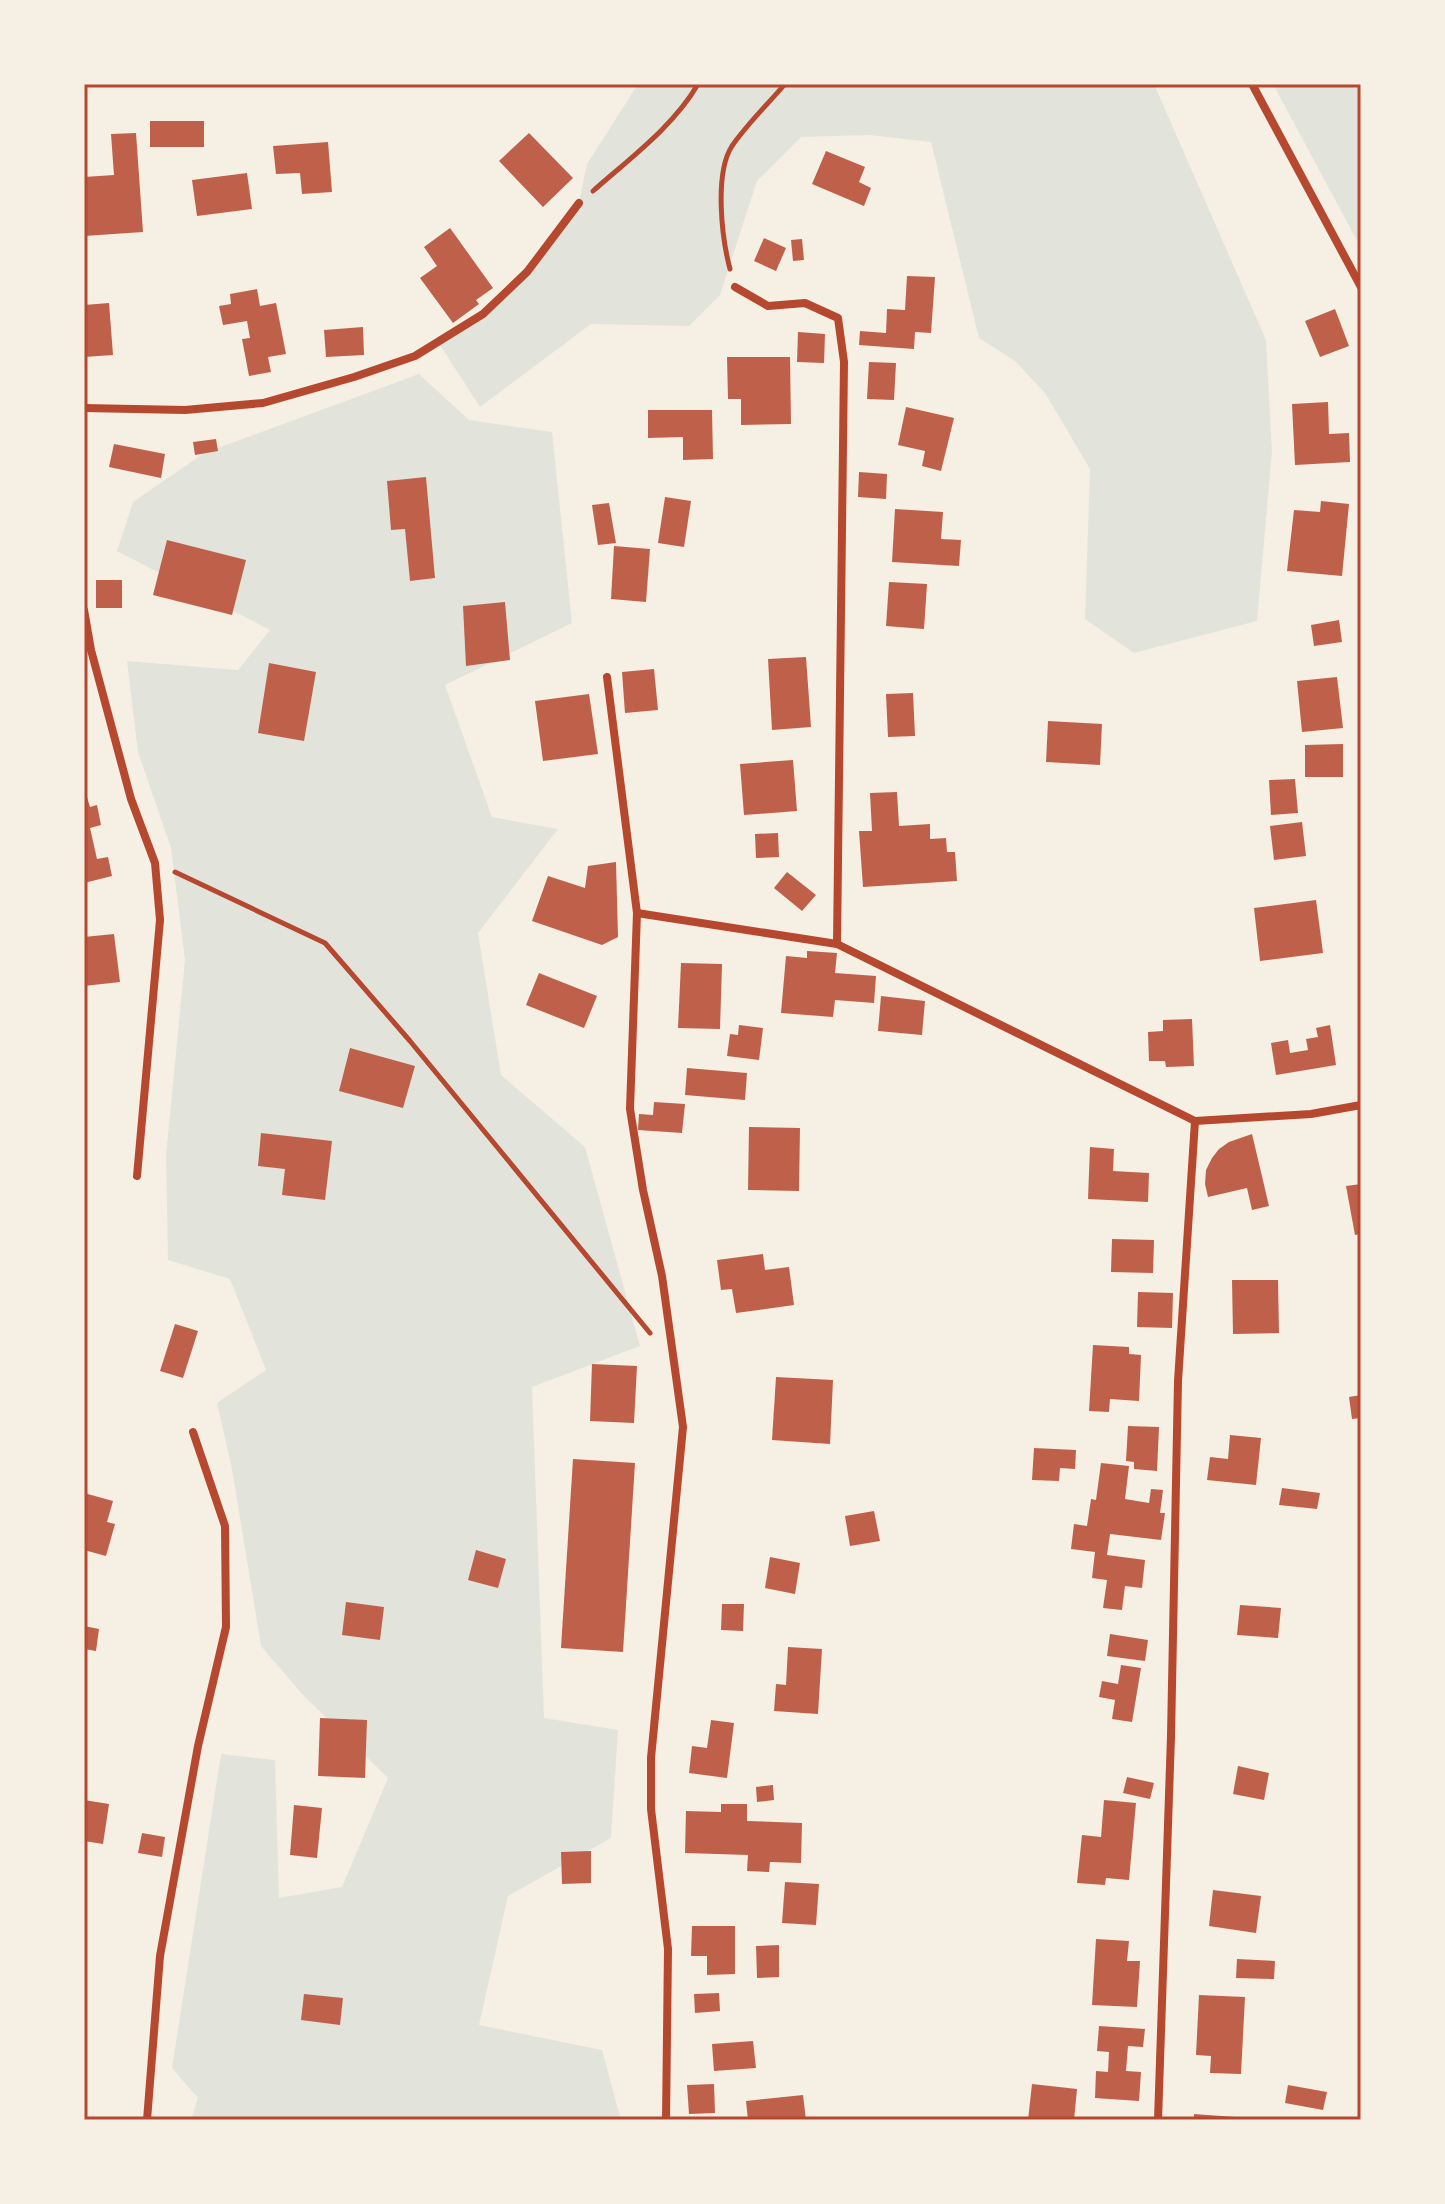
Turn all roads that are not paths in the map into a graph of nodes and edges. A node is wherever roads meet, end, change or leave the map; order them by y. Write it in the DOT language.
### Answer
graph roads {
  1 [pos="1252,84"];
  2 [pos="579,203"];
  3 [pos="735,287"];
  4 [pos="1361,287"];
  5 [pos="84,408"];
  6 [pos="84,610"];
  7 [pos="607,677"];
  8 [pos="637,913"];
  9 [pos="837,944"];
  10 [pos="1361,1105"];
  11 [pos="1195,1121"];
  12 [pos="137,1176"];
  13 [pos="193,1432"];
  14 [pos="147,2120"];
  15 [pos="666,2120"];
  16 [pos="1158,2120"];
  1 -- 4 [label="street"];
  2 -- 5 [label="street"];
  3 -- 9 [label="street"];
  6 -- 12 [label="street"];
  7 -- 8 [label="street"];
  8 -- 9 [label="street"];
  8 -- 15 [label="street"];
  9 -- 11 [label="street"];
  10 -- 11 [label="street"];
  11 -- 16 [label="street"];
  13 -- 14 [label="street"];
}
